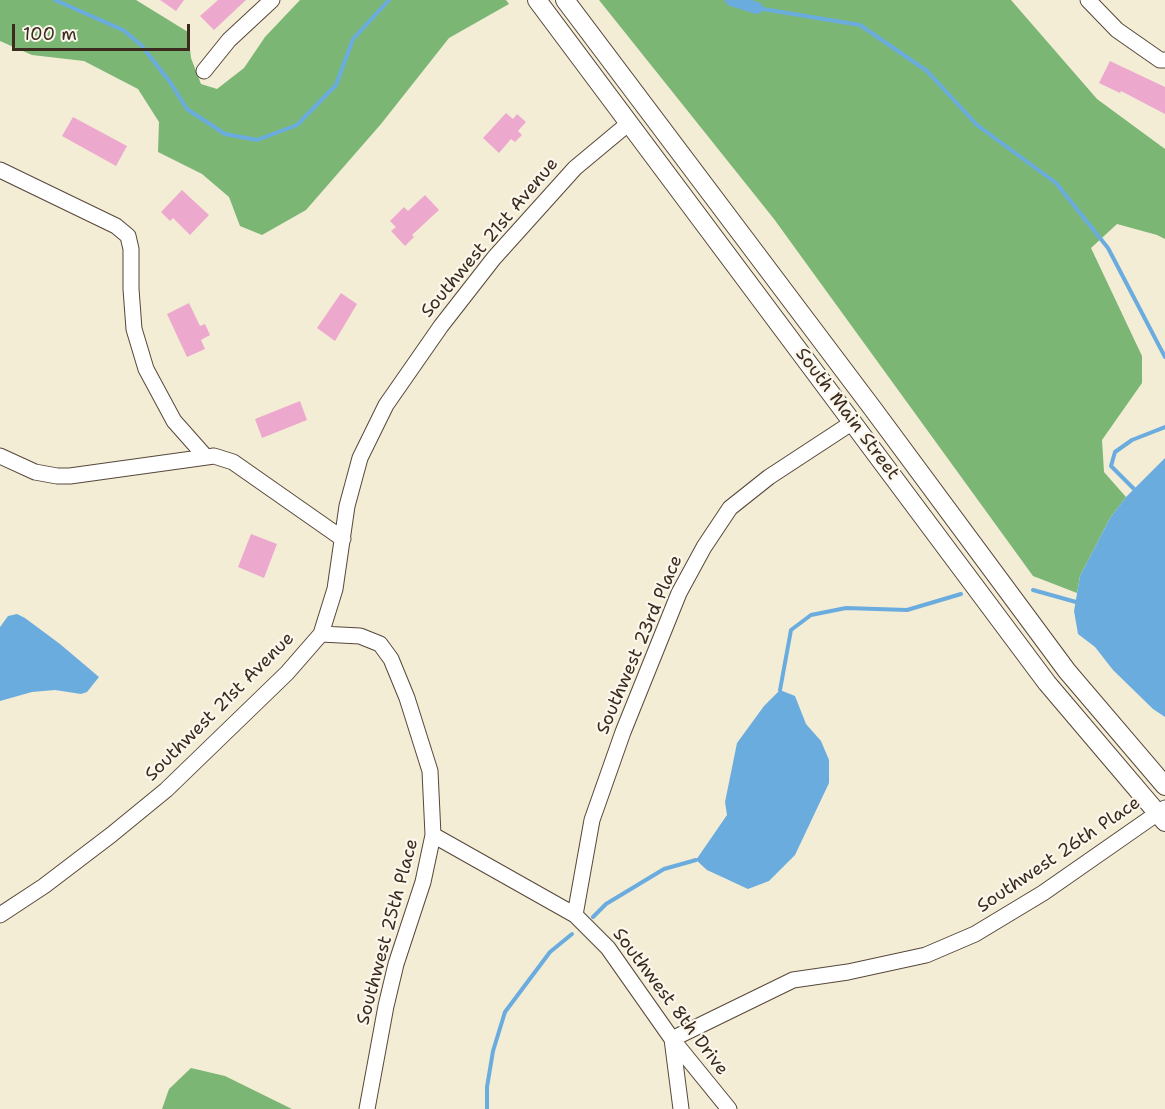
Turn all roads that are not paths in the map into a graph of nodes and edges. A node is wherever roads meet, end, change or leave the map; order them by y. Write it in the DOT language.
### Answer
graph roads {
  1 [pos="272,0"];
  2 [pos="537,0"];
  3 [pos="565,0"];
  4 [pos="1088,0"];
  5 [pos="1165,60"];
  6 [pos="204,71"];
  7 [pos="649,111"];
  8 [pos="629,123"];
  9 [pos="0,170"];
  10 [pos="873,409"];
  11 [pos="853,422"];
  12 [pos="0,456"];
  13 [pos="205,456"];
  14 [pos="343,539"];
  15 [pos="321,634"];
  16 [pos="1165,786"];
  17 [pos="1162,814"];
  18 [pos="433,835"];
  19 [pos="0,915"];
  20 [pos="575,915"];
  21 [pos="672,1039"];
  22 [pos="367,1109"];
  23 [pos="681,1109"];
  24 [pos="729,1109"];
  1 -- 6 [label="street"];
  2 -- 8 [label="main road, South Main Street"];
  3 -- 7 [label="main road, South Main Street"];
  4 -- 5 [label="street"];
  7 -- 8 [label="main road"];
  7 -- 10 [label="main road, South Main Street"];
  8 -- 11 [label="main road, South Main Street"];
  8 -- 14 [label="street, Southwest 21st Avenue"];
  9 -- 13 [label="street"];
  10 -- 11 [label="main road"];
  10 -- 16 [label="main road, South Main Street"];
  11 -- 17 [label="main road, South Main Street"];
  11 -- 20 [label="street, Southwest 23rd Place"];
  12 -- 13 [label="street"];
  13 -- 14 [label="street"];
  14 -- 15 [label="street, Southwest 21st Avenue"];
  15 -- 18 [label="street"];
  15 -- 19 [label="street, Southwest 21st Avenue"];
  17 -- 21 [label="street, Southwest 26th Place"];
  18 -- 20 [label="street, Southwest 8th Drive"];
  18 -- 22 [label="street, Southwest 25th Place"];
  20 -- 21 [label="street, Southwest 8th Drive"];
  21 -- 23 [label="street"];
  21 -- 24 [label="street, Southwest 8th Drive"];
}
